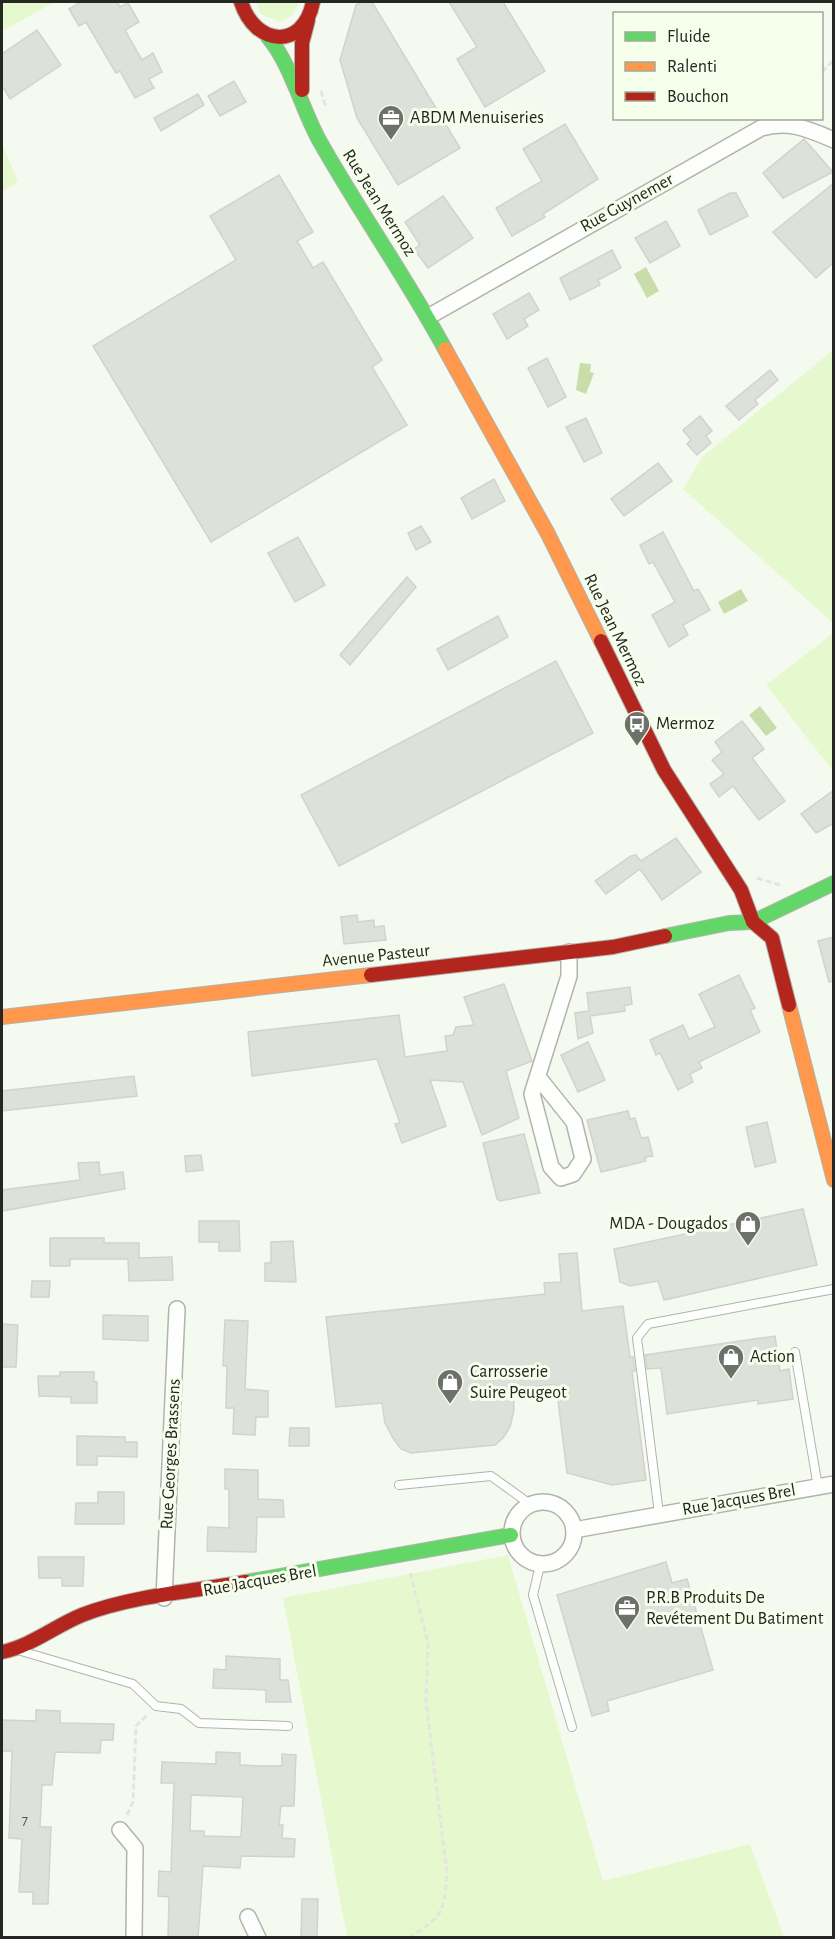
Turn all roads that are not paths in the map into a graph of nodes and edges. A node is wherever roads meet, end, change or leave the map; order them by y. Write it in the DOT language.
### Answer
graph roads {
  1 [pos="241,2"];
  2 [pos="313,2"];
  3 [pos="309,19"];
  4 [pos="268,37"];
  5 [pos="306,117"];
  6 [pos="834,140"];
  7 [pos="428,317"];
  8 [pos="834,883"];
  9 [pos="753,922"];
  10 [pos="569,952"];
  11 [pos="2,1017"];
  12 [pos="538,1077"];
  13 [pos="834,1180"];
  14 [pos="834,1289"];
  15 [pos="177,1309"];
  16 [pos="795,1352"];
  17 [pos="399,1485"];
  18 [pos="826,1485"];
  19 [pos="530,1504"];
  20 [pos="659,1514"];
  21 [pos="574,1530"];
  22 [pos="511,1535"];
  23 [pos="540,1565"];
  24 [pos="164,1598"];
  25 [pos="9,1651"];
  26 [pos="288,1726"];
  27 [pos="572,1727"];
  28 [pos="120,1830"];
  29 [pos="248,1917"];
  30 [pos="134,1938"];
  31 [pos="258,1938"];
  1 -- 4 [label="street, Rue Jean Mermoz"];
  2 -- 3 [label="street, Rue Jean Mermoz"];
  3 -- 4 [label="street"];
  3 -- 5 [label="street, Rue Jean Mermoz"];
  4 -- 5 [label="street, Rue Jean Mermoz"];
  5 -- 7 [label="street, Rue Jean Mermoz"];
  6 -- 7 [label="street, Rue Guynemer"];
  7 -- 9 [label="street, Rue Jean Mermoz"];
  8 -- 9 [label="street"];
  9 -- 10 [label="street, Avenue Pasteur"];
  9 -- 13 [label="street, Rue Jean Mermoz"];
  10 -- 11 [label="street, Avenue Pasteur"];
  10 -- 12 [label="street"];
  12 -- 12 [label="street"];
  14 -- 20 [label="lane"];
  15 -- 24 [label="street, Rue Georges Brassens"];
  16 -- 18 [label="lane"];
  17 -- 19 [label="lane"];
  18 -- 20 [label="street, Rue Jacques Brel"];
  19 -- 21 [label="street"];
  19 -- 22 [label="street"];
  20 -- 21 [label="street, Rue Jacques Brel"];
  21 -- 23 [label="street"];
  22 -- 23 [label="street"];
  22 -- 24 [label="street, Rue Jacques Brel"];
  23 -- 27 [label="lane"];
  24 -- 25 [label="street, Rue Jacques Brel"];
  25 -- 26 [label="lane"];
  28 -- 30 [label="street"];
  29 -- 31 [label="street"];
}
